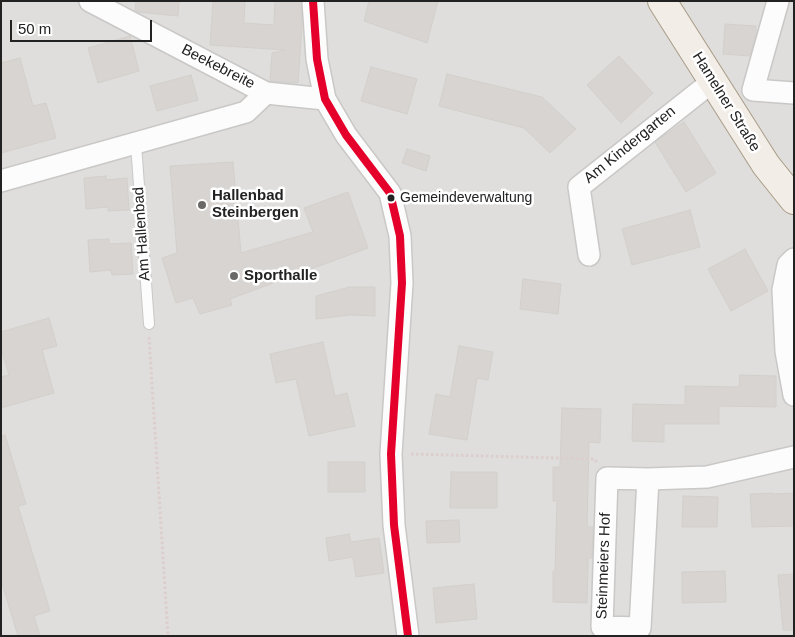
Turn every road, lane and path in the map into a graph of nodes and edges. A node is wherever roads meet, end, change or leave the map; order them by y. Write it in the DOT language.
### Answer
graph roads {
  1 [pos="90,1"];
  2 [pos="313,1"];
  3 [pos="662,1"];
  4 [pos="778,1"];
  5 [pos="712,81"];
  6 [pos="753,90"];
  7 [pos="266,92"];
  8 [pos="794,93"];
  9 [pos="325,99"];
  10 [pos="730,109"];
  11 [pos="136,144"];
  12 [pos="1,181"];
  13 [pos="794,200"];
  14 [pos="589,255"];
  15 [pos="794,259"];
  16 [pos="148,324"];
  17 [pos="794,396"];
  18 [pos="391,454"];
  19 [pos="794,457"];
  20 [pos="607,478"];
  21 [pos="648,479"];
  22 [pos="168,636"];
  23 [pos="408,636"];
  1 -- 7 [label="street, Beekebreite"];
  2 -- 9 [label="street"];
  3 -- 5 [label="main road, Hamelner Straße"];
  4 -- 6 [label="street"];
  5 -- 10 [label="main road, Hamelner Straße"];
  5 -- 14 [label="street, Am Kindergarten"];
  6 -- 8 [label="street"];
  6 -- 10 [label="street"];
  7 -- 9 [label="street, Beekebreite"];
  7 -- 11 [label="street"];
  9 -- 18 [label="street"];
  10 -- 13 [label="main road, Hamelner Straße"];
  11 -- 12 [label="street"];
  11 -- 16 [label="lane, Am Hallenbad"];
  15 -- 17 [label="street"];
  16 -- 22 [label="path"];
  18 -- 20 [label="path"];
  18 -- 23 [label="street"];
  19 -- 21 [label="street"];
  20 -- 21 [label="street"];
  20 -- 21 [label="street, Steinmeiers Hof"];
}
